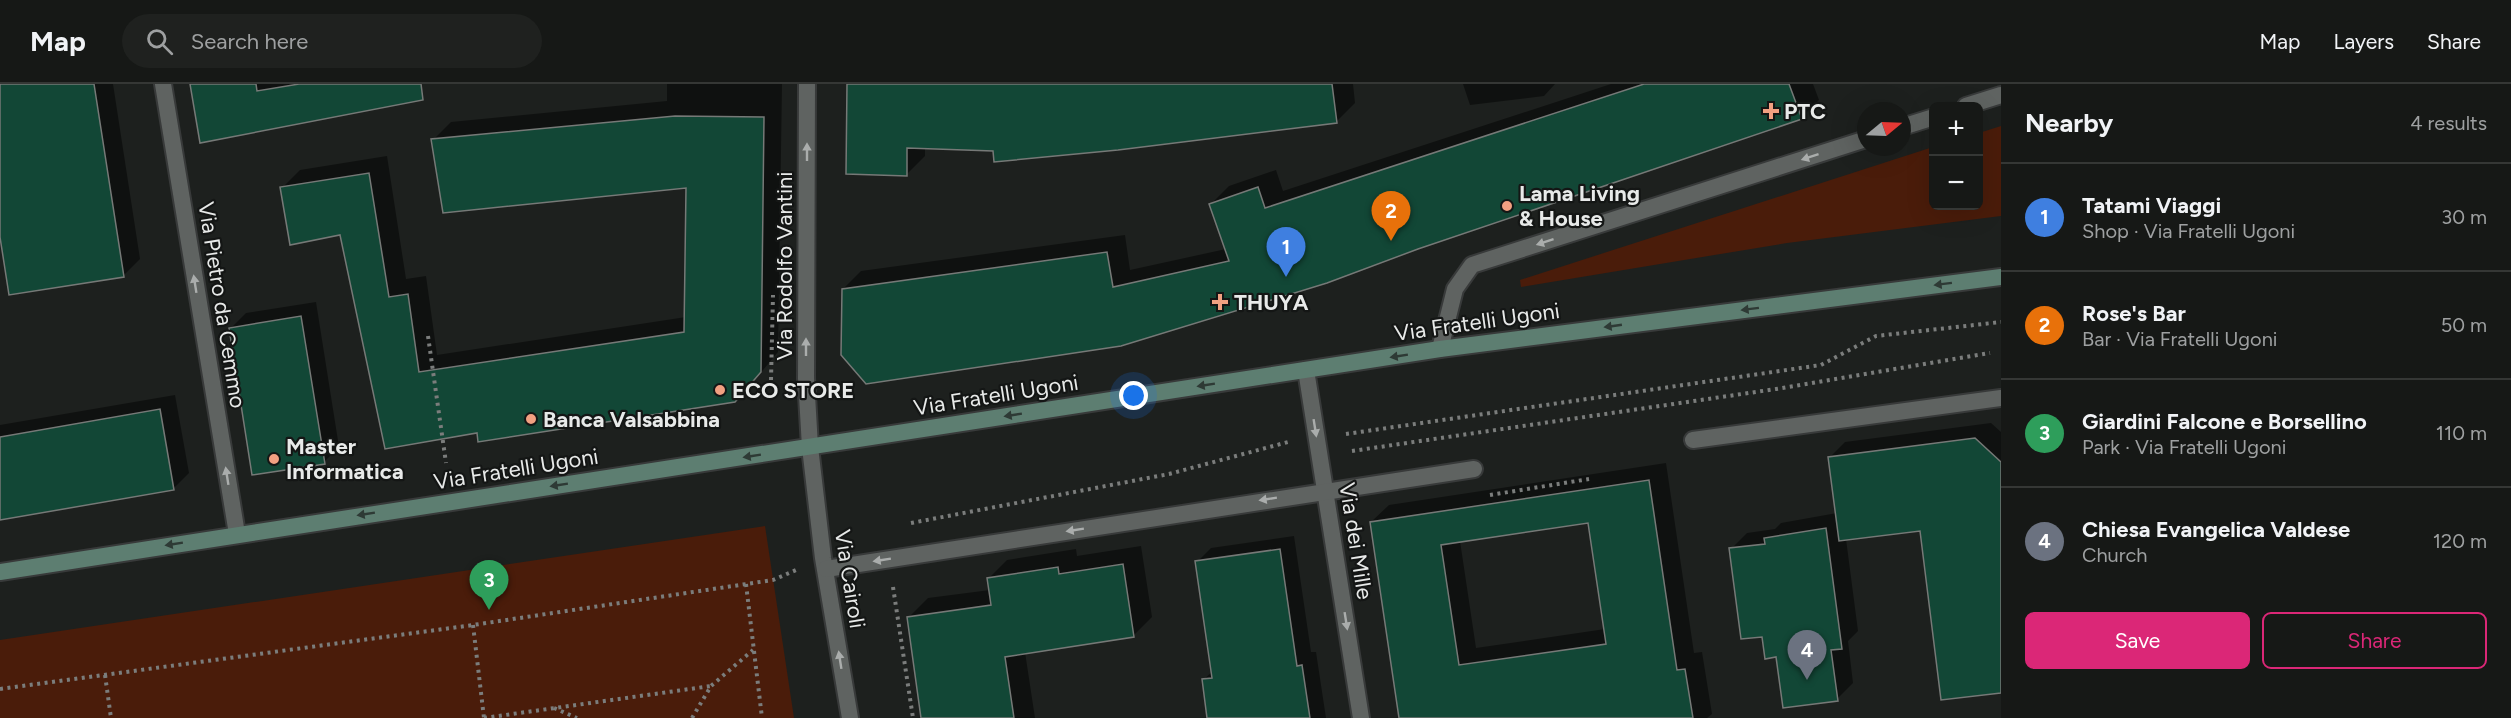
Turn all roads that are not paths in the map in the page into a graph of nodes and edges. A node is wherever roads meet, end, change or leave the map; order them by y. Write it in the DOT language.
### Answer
graph roads {
  1 [pos="163,84"];
  2 [pos="807,84"];
  3 [pos="2001,95"];
  4 [pos="1979,102"];
  5 [pos="1929,119"];
  6 [pos="1911,124"];
  7 [pos="1857,142"];
  8 [pos="2001,277"];
  9 [pos="1440,350"];
  10 [pos="1306,370"];
  11 [pos="2001,398"];
  12 [pos="1693,440"];
  13 [pos="810,447"];
  14 [pos="1474,469"];
  15 [pos="1325,490"];
  16 [pos="237,534"];
  17 [pos="826,569"];
  18 [pos="0,572"];
  19 [pos="850,718"];
  20 [pos="1361,718"];
  16 -- 1 [label="street, Via Pietro da Cemmo, one-way"];
  13 -- 2 [label="street, Via Rodolfo Vantini, one-way"];
  3 -- 4 [label="street"];
  5 -- 6 [label="street"];
  7 -- 9 [label="street, one-way"];
  8 -- 9 [label="main road, Via Fratelli Ugoni, one-way"];
  9 -- 10 [label="main road, Via Fratelli Ugoni, one-way"];
  10 -- 13 [label="main road, Via Fratelli Ugoni, one-way"];
  10 -- 15 [label="street, Via dei Mille, one-way"];
  11 -- 12 [label="street"];
  13 -- 16 [label="main road, Via Fratelli Ugoni, one-way"];
  13 -- 17 [label="street, Via Cairoli"];
  14 -- 15 [label="street"];
  15 -- 17 [label="street, one-way"];
  15 -- 20 [label="street, Via dei Mille, one-way"];
  16 -- 18 [label="main road, Via Fratelli Ugoni, one-way"];
  19 -- 17 [label="street, Via Cairoli, one-way"];
}
